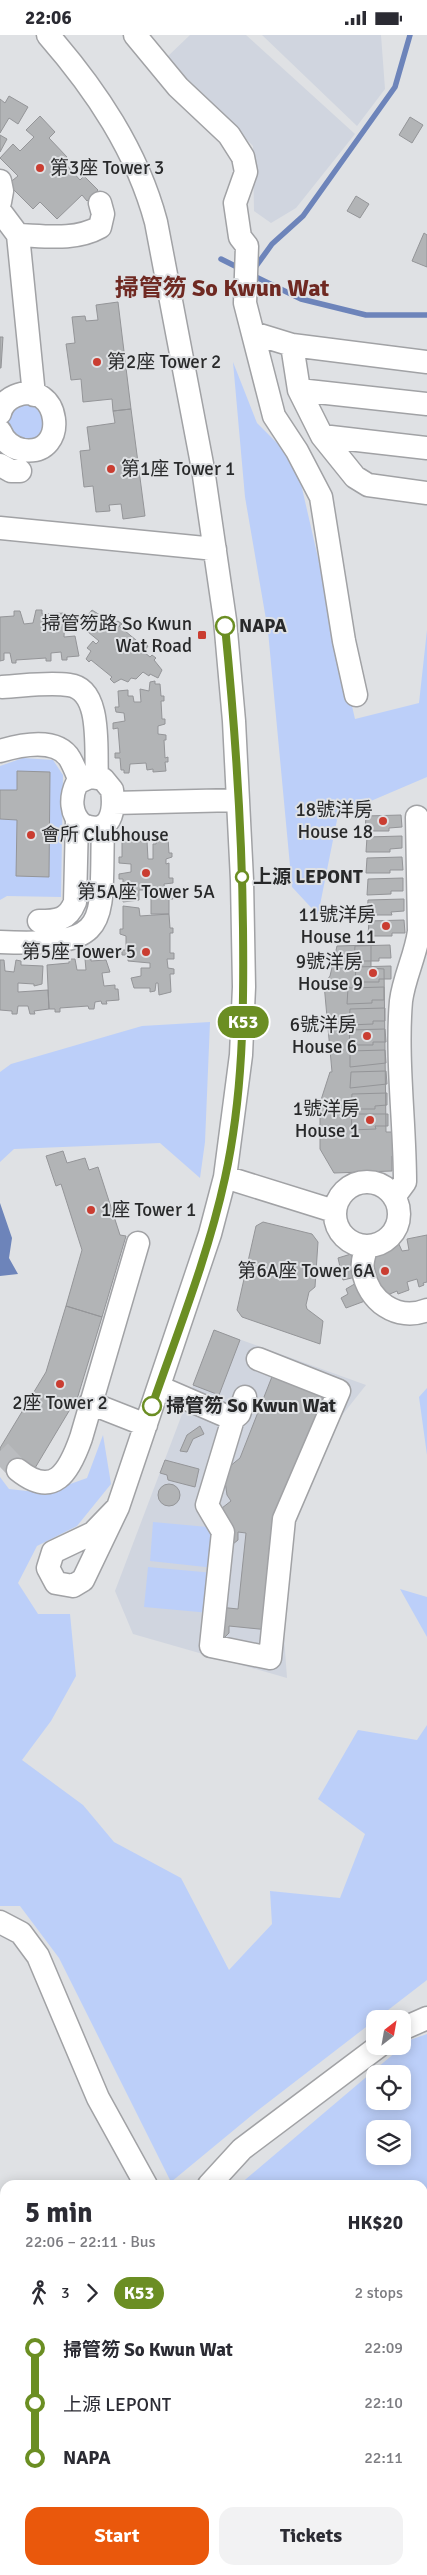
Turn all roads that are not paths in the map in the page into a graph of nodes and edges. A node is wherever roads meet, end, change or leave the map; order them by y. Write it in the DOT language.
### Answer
graph roads {
  1 [pos="48,35"];
  2 [pos="135,35"];
  3 [pos="0,181"];
  4 [pos="0,202"];
  5 [pos="100,203"];
  6 [pos="0,211"];
  7 [pos="18,235"];
  8 [pos="253,333"];
  9 [pos="292,345"];
  10 [pos="427,362"];
  11 [pos="299,390"];
  12 [pos="34,395"];
  13 [pos="427,404"];
  14 [pos="0,413"];
  15 [pos="0,431"];
  16 [pos="322,436"];
  17 [pos="427,448"];
  18 [pos="427,493"];
  19 [pos="0,527"];
  20 [pos="215,549"];
  21 [pos="2,687"];
  22 [pos="356,695"];
  23 [pos="0,751"];
  24 [pos="88,779"];
  25 [pos="238,800"];
  26 [pos="113,803"];
  27 [pos="417,817"];
  28 [pos="77,821"];
  29 [pos="103,826"];
  30 [pos="422,877"];
  31 [pos="39,921"];
  32 [pos="0,941"];
  33 [pos="225,1177"];
  34 [pos="394,1197"];
  35 [pos="334,1211"];
  36 [pos="138,1243"];
  37 [pos="366,1247"];
  38 [pos="427,1310"];
  39 [pos="258,1359"];
  40 [pos="159,1387"];
  41 [pos="245,1397"];
  42 [pos="90,1403"];
  43 [pos="233,1419"];
  44 [pos="146,1425"];
  45 [pos="18,1470"];
  46 [pos="118,1507"];
  47 [pos="0,1922"];
  48 [pos="427,2018"];
  49 [pos="411,2025"];
  50 [pos="367,2055"];
  51 [pos="143,2180"];
  52 [pos="214,2180"];
  1 -- 20 [label="street"];
  2 -- 8 [label="street"];
  3 -- 4 [label="street"];
  5 -- 7 [label="street"];
  6 -- 7 [label="street"];
  7 -- 12 [label="street"];
  8 -- 9 [label="street"];
  8 -- 22 [label="street"];
  9 -- 10 [label="street"];
  9 -- 11 [label="street"];
  11 -- 13 [label="street"];
  11 -- 16 [label="street"];
  12 -- 14 [label="street"];
  12 -- 15 [label="street"];
  16 -- 17 [label="street"];
  16 -- 18 [label="street"];
  19 -- 20 [label="street"];
  20 -- 25 [label="street"];
  21 -- 24 [label="street"];
  23 -- 24 [label="street"];
  24 -- 26 [label="street"];
  24 -- 28 [label="street"];
  25 -- 26 [label="street"];
  25 -- 33 [label="street"];
  26 -- 29 [label="street"];
  27 -- 30 [label="street"];
  28 -- 29 [label="street"];
  28 -- 31 [label="street"];
  29 -- 32 [label="street"];
  30 -- 34 [label="street"];
  33 -- 35 [label="street"];
  33 -- 40 [label="street"];
  34 -- 35 [label="street"];
  34 -- 37 [label="street"];
  35 -- 37 [label="street"];
  36 -- 42 [label="street"];
  37 -- 38 [label="street"];
  39 -- 43 [label="street"];
  40 -- 43 [label="street"];
  40 -- 44 [label="street"];
  41 -- 43 [label="street"];
  42 -- 44 [label="street"];
  42 -- 45 [label="street"];
  44 -- 46 [label="street"];
  47 -- 51 [label="street"];
  48 -- 49 [label="street"];
  50 -- 52 [label="street"];
}
